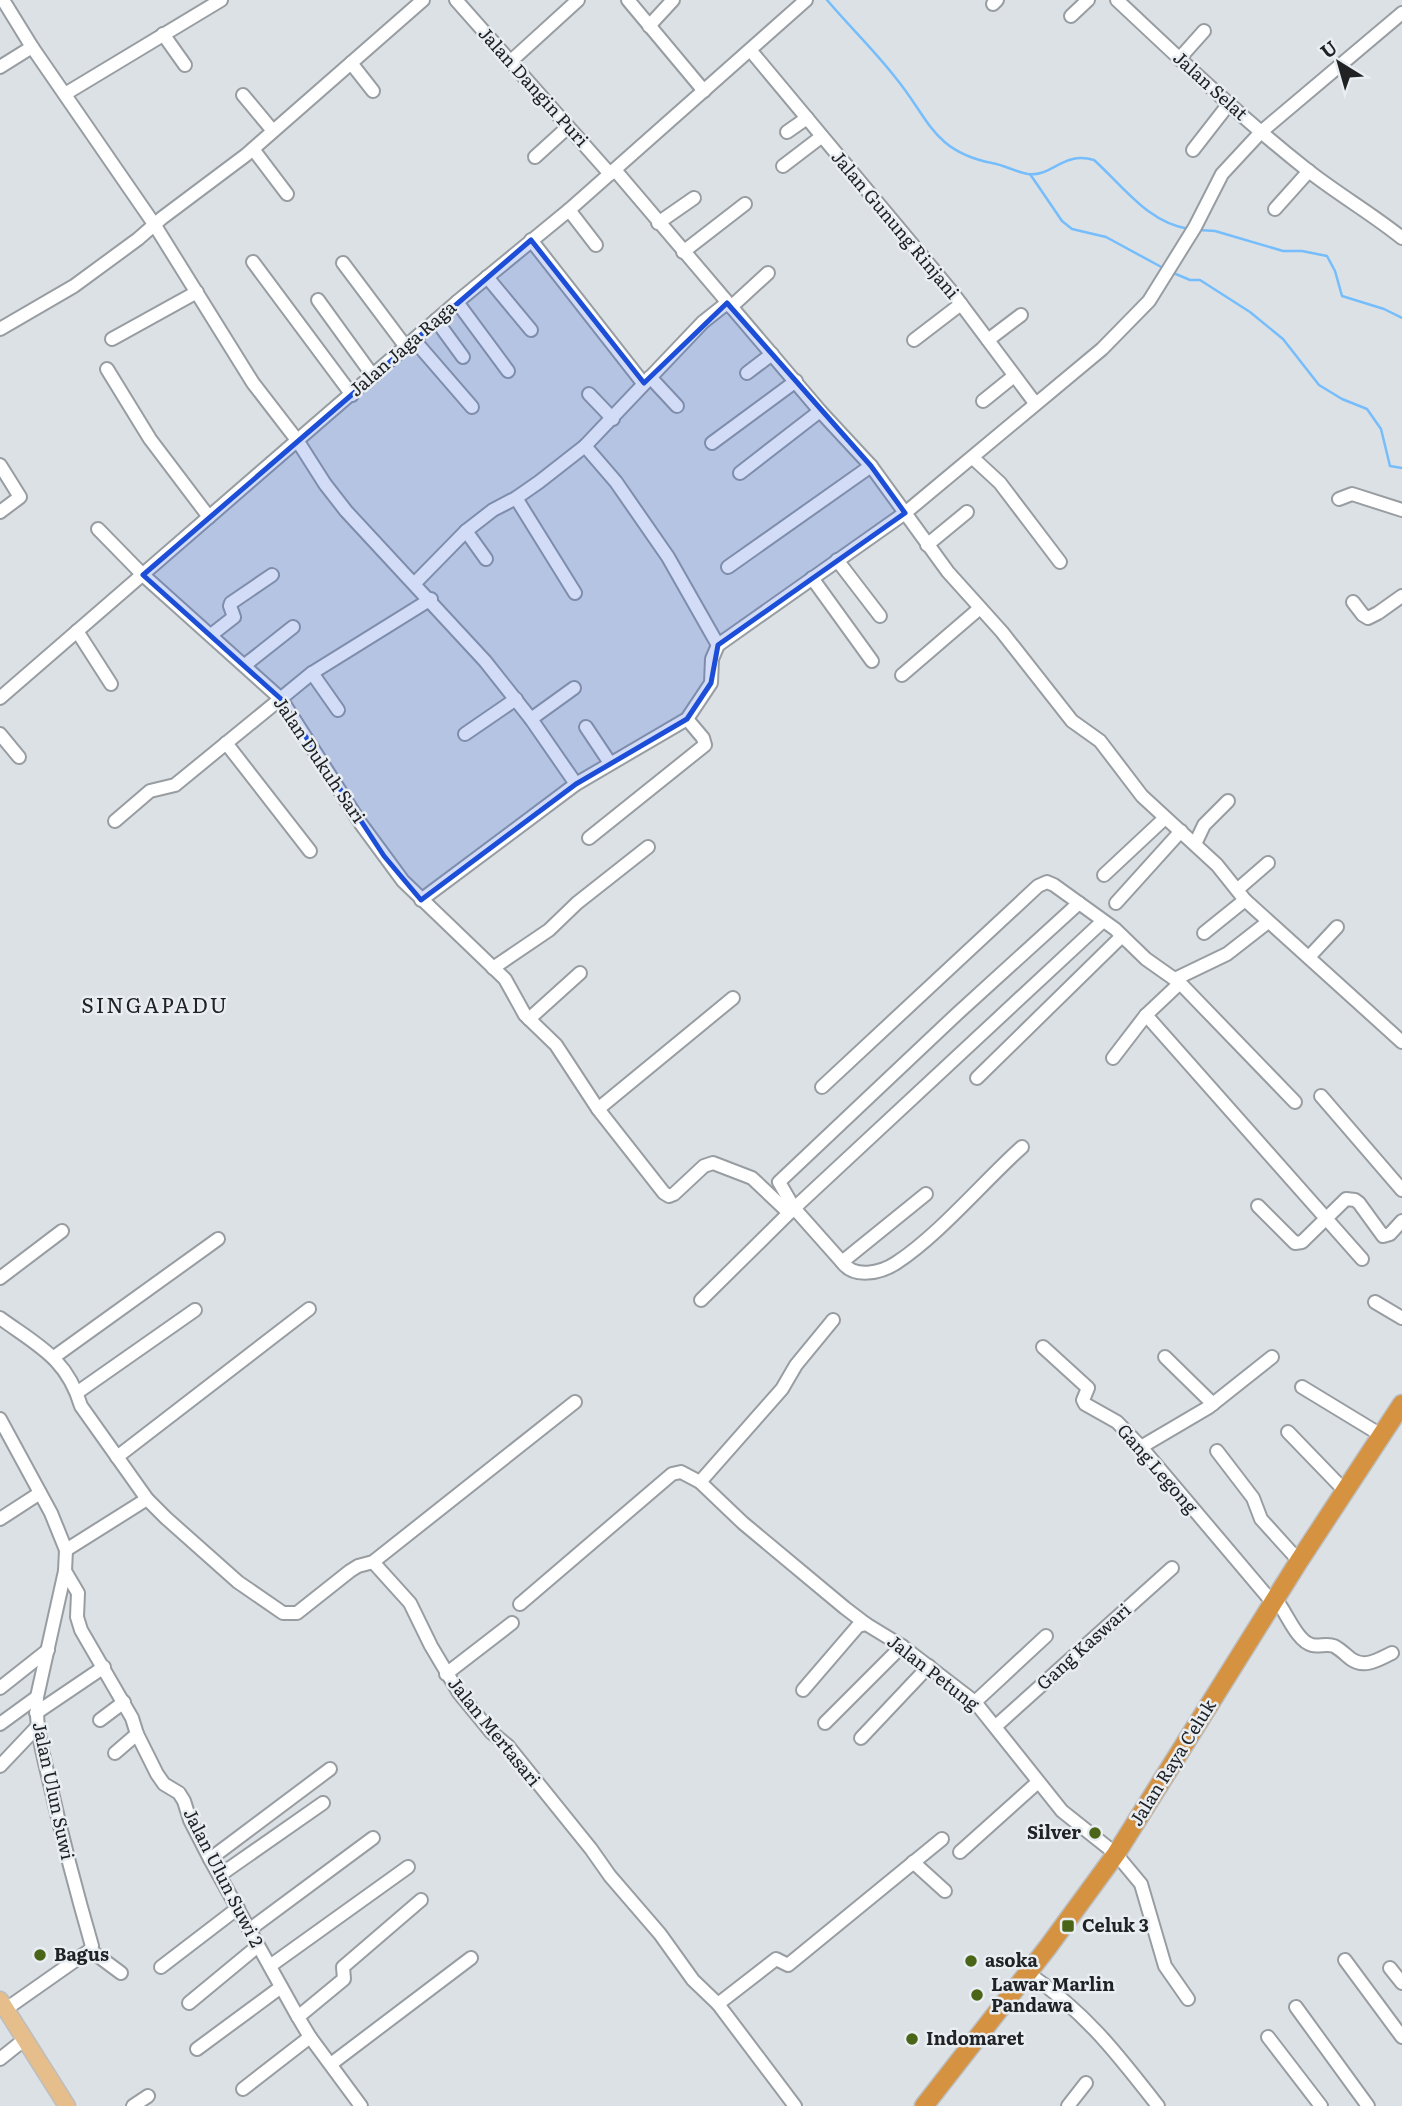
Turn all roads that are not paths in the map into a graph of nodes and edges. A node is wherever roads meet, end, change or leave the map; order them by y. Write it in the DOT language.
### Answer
graph roads {
  1 [pos="3,0"];
  2 [pos="221,0"];
  3 [pos="423,0"];
  4 [pos="456,0"];
  5 [pos="579,0"];
  6 [pos="628,0"];
  7 [pos="673,0"];
  8 [pos="806,0"];
  9 [pos="1088,0"];
  10 [pos="1117,0"];
  11 [pos="1402,13"];
  12 [pos="1071,16"];
  13 [pos="649,26"];
  14 [pos="1204,31"];
  15 [pos="163,34"];
  16 [pos="32,47"];
  17 [pos="751,51"];
  18 [pos="1179,59"];
  19 [pos="511,61"];
  20 [pos="351,63"];
  21 [pos="185,65"];
  22 [pos="0,67"];
  23 [pos="373,91"];
  24 [pos="704,91"];
  25 [pos="65,94"];
  26 [pos="243,95"];
  27 [pos="1228,105"];
  28 [pos="807,118"];
  29 [pos="568,127"];
  30 [pos="273,131"];
  31 [pos="787,132"];
  32 [pos="1261,132"];
  33 [pos="821,136"];
  34 [pos="253,149"];
  35 [pos="1193,150"];
  36 [pos="535,157"];
  37 [pos="783,166"];
  38 [pos="1308,171"];
  39 [pos="612,172"];
  40 [pos="287,194"];
  41 [pos="694,198"];
  42 [pos="744,204"];
  43 [pos="1275,209"];
  44 [pos="569,210"];
  45 [pos="659,223"];
  46 [pos="154,224"];
  47 [pos="1402,238"];
  48 [pos="531,240"];
  49 [pos="596,245"];
  50 [pos="683,252"];
  51 [pos="253,262"];
  52 [pos="342,263"];
  53 [pos="768,273"];
  54 [pos="487,277"];
  55 [pos="197,292"];
  56 [pos="318,300"];
  57 [pos="457,302"];
  58 [pos="961,304"];
  59 [pos="729,305"];
  60 [pos="1021,316"];
  61 [pos="436,320"];
  62 [pos="0,329"];
  63 [pos="531,330"];
  64 [pos="112,339"];
  65 [pos="914,340"];
  66 [pos="988,340"];
  67 [pos="410,344"];
  68 [pos="772,354"];
  69 [pos="463,357"];
  70 [pos="107,369"];
  71 [pos="508,371"];
  72 [pos="747,373"];
  73 [pos="373,376"];
  74 [pos="1014,376"];
  75 [pos="646,380"];
  76 [pos="796,381"];
  77 [pos="589,394"];
  78 [pos="352,395"];
  79 [pos="983,401"];
  80 [pos="1035,403"];
  81 [pos="677,406"];
  82 [pos="472,407"];
  83 [pos="820,411"];
  84 [pos="613,419"];
  85 [pos="297,440"];
  86 [pos="712,443"];
  87 [pos="585,446"];
  88 [pos="974,458"];
  89 [pos="0,465"];
  90 [pos="871,466"];
  91 [pos="740,473"];
  92 [pos="516,498"];
  93 [pos="1339,499"];
  94 [pos="1402,510"];
  95 [pos="0,512"];
  96 [pos="967,512"];
  97 [pos="905,513"];
  98 [pos="209,517"];
  99 [pos="98,529"];
  100 [pos="466,531"];
  101 [pos="928,545"];
  102 [pos="486,559"];
  103 [pos="837,560"];
  104 [pos="1060,562"];
  105 [pos="728,567"];
  106 [pos="143,575"];
  107 [pos="272,575"];
  108 [pos="812,578"];
  109 [pos="415,583"];
  110 [pos="575,593"];
  111 [pos="1402,596"];
  112 [pos="431,599"];
  113 [pos="1353,602"];
  114 [pos="981,608"];
  115 [pos="880,615"];
  116 [pos="293,627"];
  117 [pos="77,631"];
  118 [pos="211,635"];
  119 [pos="718,646"];
  120 [pos="872,661"];
  121 [pos="245,665"];
  122 [pos="312,673"];
  123 [pos="902,675"];
  124 [pos="111,684"];
  125 [pos="574,688"];
  126 [pos="0,698"];
  127 [pos="281,699"];
  128 [pos="516,699"];
  129 [pos="338,710"];
  130 [pos="531,719"];
  131 [pos="687,719"];
  132 [pos="586,727"];
  133 [pos="0,734"];
  134 [pos="465,734"];
  135 [pos="226,743"];
  136 [pos="19,757"];
  137 [pos="610,763"];
  138 [pos="576,784"];
  139 [pos="1228,800"];
  140 [pos="1165,818"];
  141 [pos="115,821"];
  142 [pos="1181,831"];
  143 [pos="589,838"];
  144 [pos="1195,844"];
  145 [pos="648,847"];
  146 [pos="310,851"];
  147 [pos="1268,863"];
  148 [pos="1104,875"];
  149 [pos="1242,895"];
  150 [pos="421,900"];
  151 [pos="1079,903"];
  152 [pos="1116,903"];
  153 [pos="1103,921"];
  154 [pos="1268,922"];
  155 [pos="1337,927"];
  156 [pos="1204,933"];
  157 [pos="1122,936"];
  158 [pos="1308,957"];
  159 [pos="493,968"];
  160 [pos="580,973"];
  161 [pos="1178,981"];
  162 [pos="733,998"];
  163 [pos="1146,1014"];
  164 [pos="529,1019"];
  165 [pos="1401,1040"];
  166 [pos="1113,1058"];
  167 [pos="977,1078"];
  168 [pos="822,1087"];
  169 [pos="1321,1096"];
  170 [pos="1295,1102"];
  171 [pos="598,1109"];
  172 [pos="1022,1146"];
  173 [pos="1402,1190"];
  174 [pos="926,1194"];
  175 [pos="1258,1206"];
  176 [pos="792,1210"];
  177 [pos="1325,1217"];
  178 [pos="1402,1222"];
  179 [pos="62,1231"];
  180 [pos="218,1239"];
  181 [pos="1362,1259"];
  182 [pos="842,1262"];
  183 [pos="0,1278"];
  184 [pos="701,1300"];
  185 [pos="1375,1302"];
  186 [pos="309,1309"];
  187 [pos="195,1310"];
  188 [pos="0,1318"];
  189 [pos="1402,1318"];
  190 [pos="833,1320"];
  191 [pos="1043,1347"];
  192 [pos="54,1357"];
  193 [pos="1164,1357"];
  194 [pos="1272,1357"];
  195 [pos="1302,1387"];
  196 [pos="78,1392"];
  197 [pos="575,1402"];
  198 [pos="1213,1404"];
  199 [pos="1402,1405"];
  200 [pos="0,1419"];
  201 [pos="1288,1432"];
  202 [pos="1381,1436"];
  203 [pos="1141,1447"];
  204 [pos="1217,1451"];
  205 [pos="117,1457"];
  206 [pos="701,1482"];
  207 [pos="1345,1491"];
  208 [pos="40,1493"];
  209 [pos="148,1499"];
  210 [pos="0,1520"];
  211 [pos="66,1550"];
  212 [pos="1299,1561"];
  213 [pos="373,1562"];
  214 [pos="1172,1568"];
  215 [pos="65,1571"];
  216 [pos="1274,1601"];
  217 [pos="520,1604"];
  218 [pos="512,1623"];
  219 [pos="866,1624"];
  220 [pos="1046,1636"];
  221 [pos="902,1646"];
  222 [pos="48,1650"];
  223 [pos="1392,1653"];
  224 [pos="929,1666"];
  225 [pos="104,1667"];
  226 [pos="446,1674"];
  227 [pos="0,1688"];
  228 [pos="803,1690"];
  229 [pos="37,1697"];
  230 [pos="124,1702"];
  231 [pos="975,1702"];
  232 [pos="36,1713"];
  233 [pos="100,1720"];
  234 [pos="825,1723"];
  235 [pos="0,1724"];
  236 [pos="996,1726"];
  237 [pos="37,1727"];
  238 [pos="137,1734"];
  239 [pos="861,1738"];
  240 [pos="115,1753"];
  241 [pos="0,1766"];
  242 [pos="330,1769"];
  243 [pos="1038,1782"];
  244 [pos="323,1803"];
  245 [pos="373,1838"];
  246 [pos="942,1839"];
  247 [pos="960,1852"];
  248 [pos="1116,1854"];
  249 [pos="210,1858"];
  250 [pos="913,1862"];
  251 [pos="408,1867"];
  252 [pos="220,1875"];
  253 [pos="945,1891"];
  254 [pos="421,1900"];
  255 [pos="238,1908"];
  256 [pos="249,1930"];
  257 [pos="258,1946"];
  258 [pos="90,1950"];
  259 [pos="471,1958"];
  260 [pos="1345,1960"];
  261 [pos="270,1966"];
  262 [pos="161,1967"];
  263 [pos="1391,1968"];
  264 [pos="121,1973"];
  265 [pos="1028,1973"];
  266 [pos="1402,1983"];
  267 [pos="281,1987"];
  268 [pos="1188,1999"];
  269 [pos="189,2003"];
  270 [pos="718,2004"];
  271 [pos="3,2005"];
  272 [pos="1296,2007"];
  273 [pos="298,2017"];
  274 [pos="1268,2036"];
  275 [pos="310,2037"];
  276 [pos="1402,2037"];
  277 [pos="24,2039"];
  278 [pos="197,2049"];
  279 [pos="0,2059"];
  280 [pos="331,2064"];
  281 [pos="1086,2083"];
  282 [pos="243,2090"];
  283 [pos="148,2096"];
  284 [pos="62,2104"];
  285 [pos="360,2105"];
  286 [pos="133,2106"];
  287 [pos="794,2106"];
  288 [pos="924,2106"];
  289 [pos="1068,2106"];
  290 [pos="1158,2106"];
  291 [pos="1321,2106"];
  292 [pos="1368,2106"];
  1 -- 16 [label="street"];
  2 -- 15 [label="street"];
  3 -- 20 [label="street"];
  4 -- 19 [label="street, Jalan Dangin Puri"];
  5 -- 19 [label="street"];
  6 -- 13 [label="street"];
  7 -- 13 [label="street"];
  8 -- 17 [label="street, Jalan Jaga Raga"];
  9 -- 12 [label="street"];
  10 -- 18 [label="street, Jalan Selat"];
  11 -- 32 [label="street, Jalan Selat"];
  13 -- 24 [label="street"];
  14 -- 18 [label="street"];
  15 -- 21 [label="street"];
  15 -- 25 [label="street"];
  16 -- 22 [label="street"];
  16 -- 25 [label="street"];
  17 -- 24 [label="street, Jalan Jaga Raga"];
  17 -- 28 [label="street, Jalan Gunung Rinjani"];
  18 -- 27 [label="street, Jalan Selat"];
  19 -- 29 [label="street, Jalan Dangin Puri"];
  20 -- 23 [label="street"];
  20 -- 30 [label="street"];
  24 -- 39 [label="street, Jalan Jaga Raga"];
  25 -- 46 [label="street"];
  26 -- 30 [label="street"];
  27 -- 32 [label="street, Jalan Selat"];
  27 -- 35 [label="street"];
  28 -- 31 [label="street"];
  28 -- 33 [label="street, Jalan Gunung Rinjani"];
  29 -- 36 [label="street"];
  29 -- 39 [label="street, Jalan Dangin Puri"];
  30 -- 34 [label="street"];
  32 -- 38 [label="street"];
  32 -- 80 [label="street"];
  33 -- 37 [label="street"];
  33 -- 58 [label="street, Jalan Gunung Rinjani"];
  34 -- 40 [label="street"];
  34 -- 46 [label="street"];
  38 -- 43 [label="street"];
  38 -- 47 [label="street"];
  39 -- 44 [label="street, Jalan Jaga Raga"];
  39 -- 45 [label="street, Jalan Dangin Puri"];
  41 -- 45 [label="street"];
  42 -- 50 [label="street"];
  44 -- 48 [label="street, Jalan Jaga Raga"];
  44 -- 49 [label="street"];
  45 -- 50 [label="street, Jalan Dangin Puri"];
  46 -- 55 [label="street"];
  46 -- 62 [label="street"];
  48 -- 54 [label="street, Jalan Jaga Raga"];
  48 -- 75 [label="street"];
  50 -- 59 [label="street, Jalan Dangin Puri"];
  51 -- 78 [label="street"];
  52 -- 67 [label="street"];
  53 -- 59 [label="street"];
  54 -- 57 [label="street, Jalan Jaga Raga"];
  54 -- 63 [label="street"];
  55 -- 64 [label="street"];
  55 -- 85 [label="street"];
  56 -- 73 [label="street"];
  57 -- 61 [label="street, Jalan Jaga Raga"];
  57 -- 71 [label="street"];
  58 -- 65 [label="street"];
  58 -- 66 [label="street, Jalan Gunung Rinjani"];
  59 -- 68 [label="street, Jalan Dangin Puri"];
  59 -- 75 [label="street"];
  60 -- 66 [label="street"];
  61 -- 67 [label="street, Jalan Jaga Raga"];
  61 -- 69 [label="street"];
  66 -- 74 [label="street, Jalan Gunung Rinjani"];
  67 -- 73 [label="street, Jalan Jaga Raga"];
  67 -- 82 [label="street"];
  68 -- 72 [label="street"];
  68 -- 76 [label="street, Jalan Dangin Puri"];
  70 -- 98 [label="street"];
  73 -- 78 [label="street, Jalan Jaga Raga"];
  74 -- 79 [label="street"];
  74 -- 80 [label="street, Jalan Gunung Rinjani"];
  75 -- 81 [label="street"];
  75 -- 84 [label="street"];
  76 -- 83 [label="street, Jalan Dangin Puri"];
  76 -- 86 [label="street"];
  77 -- 84 [label="street"];
  78 -- 85 [label="street, Jalan Jaga Raga"];
  80 -- 88 [label="street"];
  83 -- 90 [label="street, Jalan Dangin Puri"];
  83 -- 91 [label="street"];
  84 -- 87 [label="street"];
  85 -- 98 [label="street, Jalan Jaga Raga"];
  85 -- 109 [label="street"];
  87 -- 92 [label="street"];
  87 -- 119 [label="street"];
  88 -- 97 [label="street"];
  88 -- 104 [label="street"];
  89 -- 95 [label="street"];
  90 -- 97 [label="street, Jalan Dangin Puri"];
  90 -- 105 [label="street"];
  92 -- 100 [label="street"];
  92 -- 110 [label="street"];
  93 -- 94 [label="street"];
  96 -- 101 [label="street"];
  97 -- 101 [label="street, Jalan Dangin Puri"];
  97 -- 103 [label="street"];
  98 -- 106 [label="street, Jalan Jaga Raga"];
  99 -- 106 [label="street, Jalan Dukuh Sari"];
  100 -- 102 [label="street"];
  100 -- 109 [label="street"];
  101 -- 114 [label="street, Jalan Dangin Puri"];
  103 -- 108 [label="street"];
  103 -- 115 [label="street"];
  106 -- 117 [label="street, Jalan Jaga Raga"];
  106 -- 118 [label="street, Jalan Dukuh Sari"];
  107 -- 118 [label="street"];
  108 -- 119 [label="street"];
  108 -- 120 [label="street"];
  109 -- 112 [label="street"];
  111 -- 113 [label="street"];
  112 -- 122 [label="street"];
  112 -- 128 [label="street"];
  114 -- 123 [label="street"];
  114 -- 140 [label="street, Jalan Dangin Puri"];
  116 -- 121 [label="street"];
  117 -- 124 [label="street"];
  117 -- 126 [label="street, Jalan Jaga Raga"];
  118 -- 121 [label="street, Jalan Dukuh Sari"];
  119 -- 131 [label="street"];
  121 -- 127 [label="street, Jalan Dukuh Sari"];
  122 -- 127 [label="street"];
  122 -- 129 [label="street"];
  125 -- 130 [label="street"];
  127 -- 135 [label="street"];
  127 -- 150 [label="street, Jalan Dukuh Sari"];
  128 -- 130 [label="street"];
  128 -- 134 [label="street"];
  130 -- 138 [label="street"];
  131 -- 137 [label="street"];
  131 -- 143 [label="street"];
  132 -- 137 [label="street"];
  133 -- 136 [label="street"];
  135 -- 141 [label="street"];
  135 -- 146 [label="street"];
  137 -- 138 [label="street"];
  138 -- 150 [label="street"];
  139 -- 144 [label="street"];
  140 -- 142 [label="street, Jalan Dangin Puri"];
  140 -- 148 [label="street"];
  142 -- 144 [label="street, Jalan Dangin Puri"];
  142 -- 152 [label="street"];
  144 -- 149 [label="street, Jalan Dangin Puri"];
  145 -- 159 [label="street"];
  147 -- 149 [label="street"];
  149 -- 154 [label="street, Jalan Dangin Puri"];
  149 -- 156 [label="street"];
  150 -- 159 [label="street, Jalan Dukuh Sari"];
  151 -- 153 [label="street"];
  151 -- 168 [label="street"];
  151 -- 176 [label="street"];
  153 -- 157 [label="street"];
  153 -- 176 [label="street"];
  154 -- 158 [label="street, Jalan Dangin Puri"];
  154 -- 161 [label="street"];
  155 -- 158 [label="street"];
  157 -- 161 [label="street"];
  157 -- 167 [label="street"];
  158 -- 165 [label="street, Jalan Dangin Puri"];
  159 -- 164 [label="street, Jalan Dukuh Sari"];
  160 -- 164 [label="street"];
  161 -- 163 [label="street"];
  161 -- 170 [label="street"];
  162 -- 171 [label="street"];
  163 -- 166 [label="street"];
  163 -- 177 [label="street"];
  164 -- 171 [label="street, Jalan Dukuh Sari"];
  169 -- 173 [label="street"];
  171 -- 176 [label="street, Jalan Dukuh Sari"];
  172 -- 182 [label="street"];
  174 -- 182 [label="street"];
  175 -- 177 [label="street"];
  176 -- 182 [label="street"];
  176 -- 184 [label="street"];
  177 -- 178 [label="street"];
  177 -- 181 [label="street"];
  179 -- 183 [label="street"];
  180 -- 192 [label="street"];
  185 -- 189 [label="street"];
  186 -- 205 [label="street"];
  187 -- 196 [label="street"];
  188 -- 192 [label="street"];
  190 -- 206 [label="street"];
  191 -- 203 [label="street, Gang Legong"];
  192 -- 196 [label="street"];
  193 -- 198 [label="street"];
  194 -- 198 [label="street"];
  195 -- 202 [label="street"];
  196 -- 205 [label="street"];
  197 -- 213 [label="street"];
  198 -- 203 [label="street"];
  199 -- 202 [label="highway, Jalan Raya Celuk"];
  200 -- 208 [label="street, Jalan Ulun Suwi"];
  201 -- 207 [label="street"];
  202 -- 207 [label="highway, Jalan Raya Celuk"];
  203 -- 216 [label="street, Gang Legong"];
  204 -- 212 [label="street"];
  205 -- 209 [label="street"];
  206 -- 217 [label="street"];
  206 -- 219 [label="street, Jalan Petung"];
  207 -- 212 [label="highway, Jalan Raya Celuk"];
  208 -- 210 [label="street"];
  208 -- 211 [label="street, Jalan Ulun Suwi"];
  209 -- 211 [label="street"];
  209 -- 213 [label="street"];
  211 -- 215 [label="street, Jalan Ulun Suwi"];
  212 -- 216 [label="highway, Jalan Raya Celuk"];
  213 -- 226 [label="street, Jalan Mertasari"];
  214 -- 236 [label="street, Gang Kaswari"];
  215 -- 222 [label="street, Jalan Ulun Suwi"];
  215 -- 225 [label="street, Jalan Ulun Suwi 2"];
  216 -- 223 [label="street, Gang Legong"];
  216 -- 248 [label="highway, Jalan Raya Celuk"];
  218 -- 226 [label="street"];
  219 -- 221 [label="street, Jalan Petung"];
  219 -- 228 [label="street"];
  220 -- 231 [label="street"];
  221 -- 224 [label="street, Jalan Petung"];
  221 -- 234 [label="street"];
  222 -- 227 [label="street"];
  222 -- 229 [label="street, Jalan Ulun Suwi"];
  224 -- 231 [label="street, Jalan Petung"];
  224 -- 239 [label="street"];
  225 -- 230 [label="street, Jalan Ulun Suwi 2"];
  225 -- 232 [label="street"];
  226 -- 270 [label="street, Jalan Mertasari"];
  229 -- 232 [label="street, Jalan Ulun Suwi"];
  229 -- 235 [label="street"];
  230 -- 233 [label="street"];
  230 -- 238 [label="street, Jalan Ulun Suwi 2"];
  231 -- 236 [label="street, Jalan Petung"];
  232 -- 237 [label="street, Jalan Ulun Suwi"];
  236 -- 243 [label="street, Jalan Petung"];
  237 -- 241 [label="street"];
  237 -- 258 [label="street, Jalan Ulun Suwi"];
  238 -- 240 [label="street"];
  238 -- 249 [label="street, Jalan Ulun Suwi 2"];
  242 -- 249 [label="street"];
  243 -- 247 [label="street"];
  243 -- 248 [label="street, Jalan Petung"];
  244 -- 252 [label="street"];
  245 -- 256 [label="street"];
  246 -- 250 [label="street"];
  248 -- 265 [label="highway, Jalan Raya Celuk"];
  248 -- 268 [label="street, Jalan Petung"];
  249 -- 252 [label="street, Jalan Ulun Suwi 2"];
  250 -- 253 [label="street"];
  250 -- 270 [label="street"];
  251 -- 261 [label="street"];
  252 -- 255 [label="street, Jalan Ulun Suwi 2"];
  254 -- 273 [label="street"];
  255 -- 256 [label="street, Jalan Ulun Suwi 2"];
  255 -- 262 [label="street"];
  256 -- 257 [label="street, Jalan Ulun Suwi 2"];
  257 -- 261 [label="street, Jalan Ulun Suwi 2"];
  257 -- 269 [label="street"];
  258 -- 264 [label="street"];
  258 -- 271 [label="street"];
  259 -- 280 [label="street"];
  260 -- 276 [label="street"];
  261 -- 267 [label="street, Jalan Ulun Suwi 2"];
  263 -- 266 [label="street"];
  265 -- 288 [label="highway, Jalan Raya Celuk"];
  265 -- 290 [label="street"];
  267 -- 273 [label="street, Jalan Ulun Suwi 2"];
  267 -- 278 [label="street"];
  270 -- 287 [label="street, Jalan Mertasari"];
  271 -- 277 [label="main road"];
  272 -- 292 [label="street"];
  273 -- 275 [label="street, Jalan Ulun Suwi 2"];
  274 -- 291 [label="street"];
  275 -- 280 [label="street, Jalan Ulun Suwi 2"];
  275 -- 282 [label="street"];
  277 -- 279 [label="street"];
  277 -- 284 [label="main road"];
  280 -- 285 [label="street, Jalan Ulun Suwi 2"];
  281 -- 289 [label="street"];
  283 -- 286 [label="street"];
}
